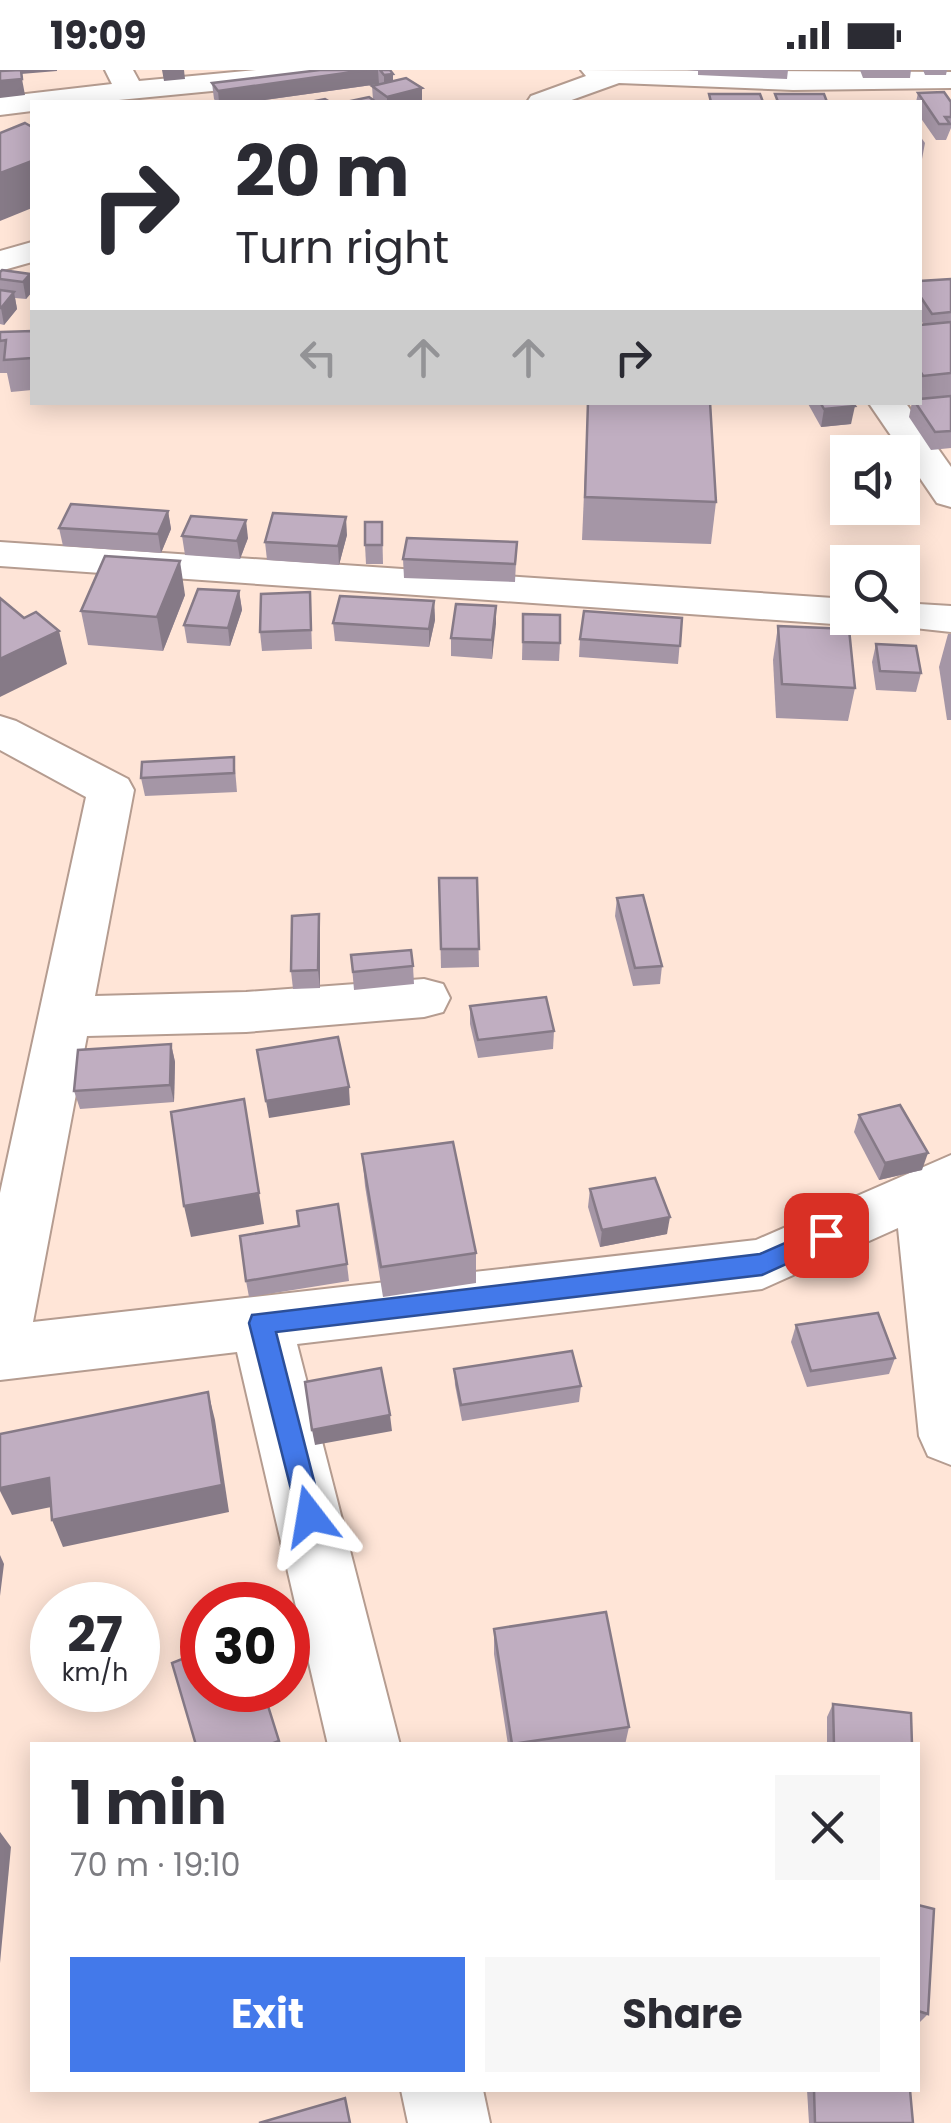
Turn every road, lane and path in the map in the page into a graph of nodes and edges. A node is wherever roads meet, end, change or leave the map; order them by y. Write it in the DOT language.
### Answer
graph roads {
  1 [pos="348,70"];
  2 [pos="615,72"];
  3 [pos="125,80"];
  4 [pos="951,80"];
  5 [pos="545,100"];
  6 [pos="0,106"];
  7 [pos="30,253"];
  8 [pos="0,261"];
  9 [pos="888,405"];
  10 [pos="951,495"];
  11 [pos="0,554"];
  12 [pos="830,611"];
  13 [pos="920,617"];
  14 [pos="951,619"];
  15 [pos="0,731"];
  16 [pos="424,998"];
  17 [pos="64,1017"];
  18 [pos="937,1185"];
  19 [pos="261,1323"];
  20 [pos="0,1334"];
  21 [pos="0,1354"];
  22 [pos="951,1436"];
  23 [pos="363,1742"];
  24 [pos="442,2092"];
  25 [pos="449,2123"];
  1 -- 3 [label="street"];
  2 -- 4 [label="street"];
  2 -- 5 [label="street"];
  3 -- 6 [label="street"];
  7 -- 8 [label="street"];
  9 -- 10 [label="street"];
  11 -- 12 [label="street"];
  13 -- 14 [label="street"];
  15 -- 17 [label="street"];
  16 -- 17 [label="street"];
  17 -- 20 [label="street"];
  18 -- 19 [label="street"];
  18 -- 22 [label="street"];
  19 -- 21 [label="street"];
  19 -- 23 [label="street"];
  24 -- 25 [label="street"];
}
